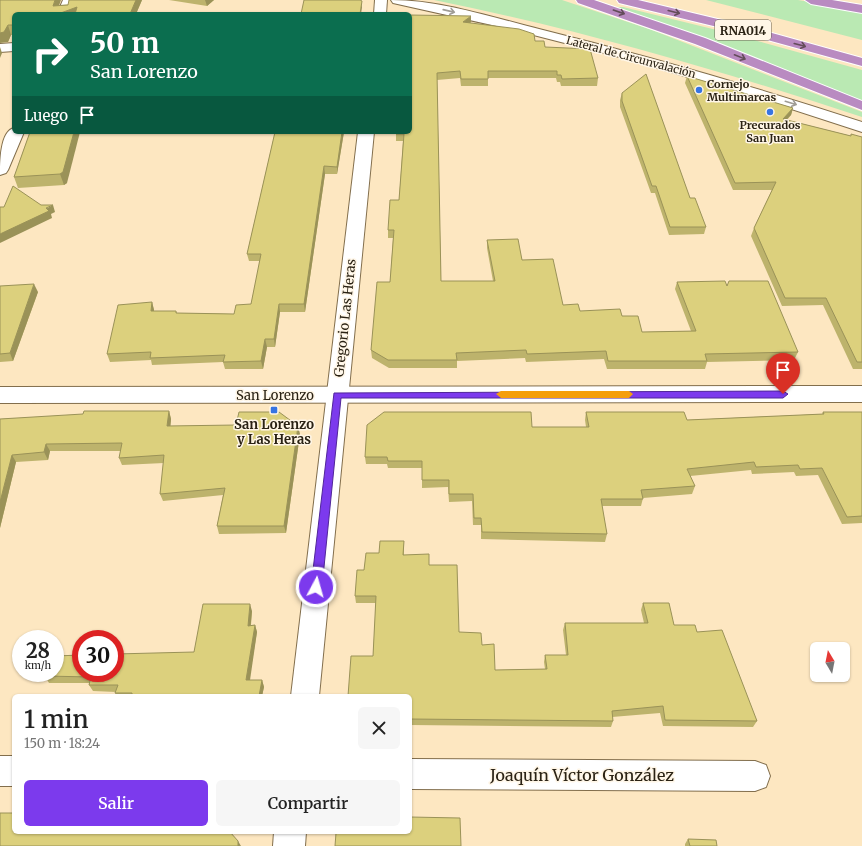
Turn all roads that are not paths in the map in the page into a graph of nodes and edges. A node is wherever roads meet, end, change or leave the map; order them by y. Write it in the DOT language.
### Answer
graph roads {
  1 [pos="69,0"];
  2 [pos="381,0"];
  3 [pos="397,0"];
  4 [pos="582,0"];
  5 [pos="623,0"];
  6 [pos="811,0"];
  7 [pos="862,9"];
  8 [pos="64,12"];
  9 [pos="380,12"];
  10 [pos="12,47"];
  11 [pos="0,48"];
  12 [pos="862,62"];
  13 [pos="862,106"];
  14 [pos="862,127"];
  15 [pos="15,134"];
  16 [pos="366,134"];
  17 [pos="0,170"];
  18 [pos="862,394"];
  19 [pos="0,395"];
  20 [pos="337,395"];
  21 [pos="305,694"];
  22 [pos="0,771"];
  23 [pos="12,771"];
  24 [pos="412,774"];
  25 [pos="755,776"];
  26 [pos="290,834"];
  27 [pos="288,846"];
  1 -- 8 [label="street"];
  2 -- 9 [label="street"];
  3 -- 14 [label="street, Lateral de Circunvalación, one-way"];
  4 -- 13 [label="highway, one-way"];
  5 -- 12 [label="highway, RNA014, one-way"];
  6 -- 7 [label="highway"];
  10 -- 11 [label="street"];
  15 -- 17 [label="street"];
  16 -- 20 [label="street, Gregorio Las Heras"];
  18 -- 20 [label="street, San Lorenzo"];
  19 -- 20 [label="street, San Lorenzo"];
  20 -- 21 [label="street, Gregorio Las Heras"];
  22 -- 23 [label="street"];
  24 -- 25 [label="street, Joaquín Víctor González"];
  26 -- 27 [label="street"];
}
